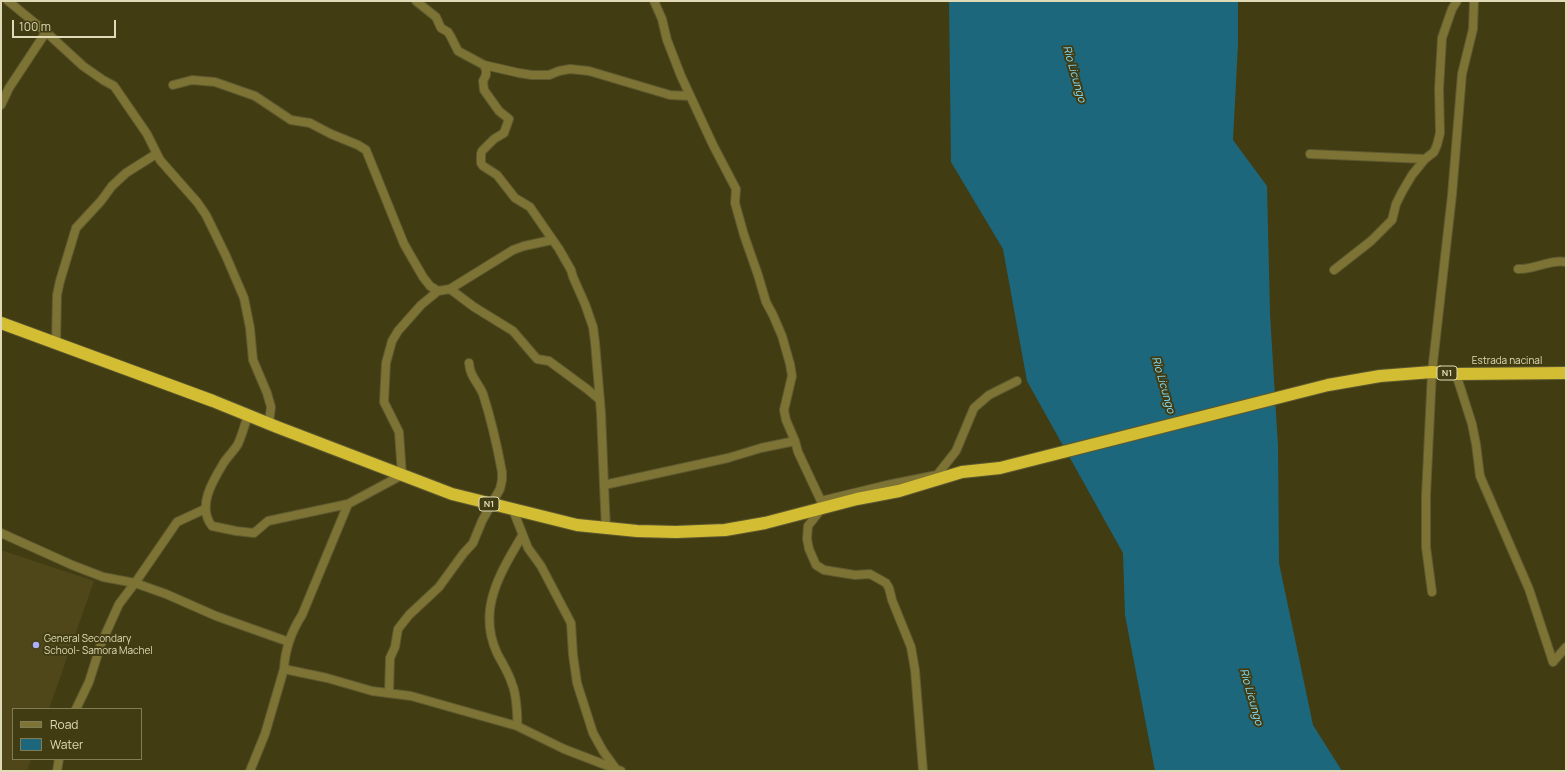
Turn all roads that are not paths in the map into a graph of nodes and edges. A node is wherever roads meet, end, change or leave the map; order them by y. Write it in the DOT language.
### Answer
graph roads {
  1 [pos="8,1"];
  2 [pos="416,1"];
  3 [pos="654,1"];
  4 [pos="1457,1"];
  5 [pos="1474,1"];
  6 [pos="46,32"];
  7 [pos="484,65"];
  8 [pos="173,85"];
  9 [pos="690,96"];
  10 [pos="1,105"];
  11 [pos="156,154"];
  12 [pos="1310,154"];
  13 [pos="1425,159"];
  14 [pos="552,240"];
  15 [pos="1566,262"];
  16 [pos="1518,269"];
  17 [pos="1334,270"];
  18 [pos="450,290"];
  19 [pos="438,291"];
  20 [pos="1,323"];
  21 [pos="56,344"];
  22 [pos="469,364"];
  23 [pos="1432,372"];
  24 [pos="1566,373"];
  25 [pos="1456,374"];
  26 [pos="1017,381"];
  27 [pos="600,400"];
  28 [pos="248,415"];
  29 [pos="269,423"];
  30 [pos="795,441"];
  31 [pos="402,475"];
  32 [pos="604,484"];
  33 [pos="348,504"];
  34 [pos="491,504"];
  35 [pos="822,505"];
  36 [pos="205,509"];
  37 [pos="513,510"];
  38 [pos="606,528"];
  39 [pos="1,533"];
  40 [pos="522,536"];
  41 [pos="135,583"];
  42 [pos="1432,592"];
  43 [pos="288,642"];
  44 [pos="1566,647"];
  45 [pos="284,669"];
  46 [pos="389,693"];
  47 [pos="76,708"];
  48 [pos="517,726"];
  49 [pos="59,760"];
  50 [pos="619,770"];
  51 [pos="57,771"];
  52 [pos="250,771"];
  53 [pos="923,771"];
  1 -- 6 [label="street"];
  2 -- 7 [label="street"];
  3 -- 9 [label="street"];
  4 -- 13 [label="street"];
  5 -- 23 [label="street"];
  6 -- 10 [label="street"];
  6 -- 11 [label="street"];
  7 -- 9 [label="street"];
  7 -- 14 [label="street"];
  8 -- 19 [label="street"];
  9 -- 30 [label="street"];
  11 -- 21 [label="street"];
  11 -- 29 [label="street"];
  12 -- 13 [label="street"];
  13 -- 17 [label="street"];
  14 -- 18 [label="street"];
  14 -- 27 [label="street"];
  15 -- 16 [label="street"];
  18 -- 19 [label="street"];
  18 -- 27 [label="street"];
  19 -- 31 [label="street"];
  20 -- 21 [label="highway, N1"];
  21 -- 28 [label="highway, N1"];
  22 -- 34 [label="street"];
  23 -- 25 [label="highway, Estrada nacinal / N1"];
  23 -- 35 [label="highway, Estrada nacinal / N1"];
  23 -- 42 [label="street"];
  24 -- 25 [label="highway, Estrada nacinal / N1"];
  25 -- 44 [label="street"];
  26 -- 35 [label="street"];
  27 -- 32 [label="street"];
  28 -- 29 [label="highway, N1"];
  28 -- 36 [label="street"];
  29 -- 31 [label="highway, N1"];
  30 -- 32 [label="street"];
  30 -- 35 [label="street"];
  31 -- 33 [label="street"];
  31 -- 34 [label="highway, N1"];
  32 -- 38 [label="street"];
  33 -- 36 [label="street"];
  33 -- 43 [label="street"];
  34 -- 37 [label="highway, N1"];
  34 -- 46 [label="street"];
  35 -- 38 [label="highway, N1"];
  35 -- 53 [label="street"];
  36 -- 41 [label="street"];
  37 -- 38 [label="highway, N1"];
  37 -- 40 [label="street"];
  39 -- 41 [label="street"];
  40 -- 48 [label="street"];
  40 -- 50 [label="street"];
  41 -- 43 [label="street"];
  41 -- 47 [label="street"];
  43 -- 45 [label="street"];
  45 -- 46 [label="street"];
  45 -- 52 [label="street"];
  46 -- 48 [label="street"];
  48 -- 50 [label="street"];
  49 -- 51 [label="street"];
}
